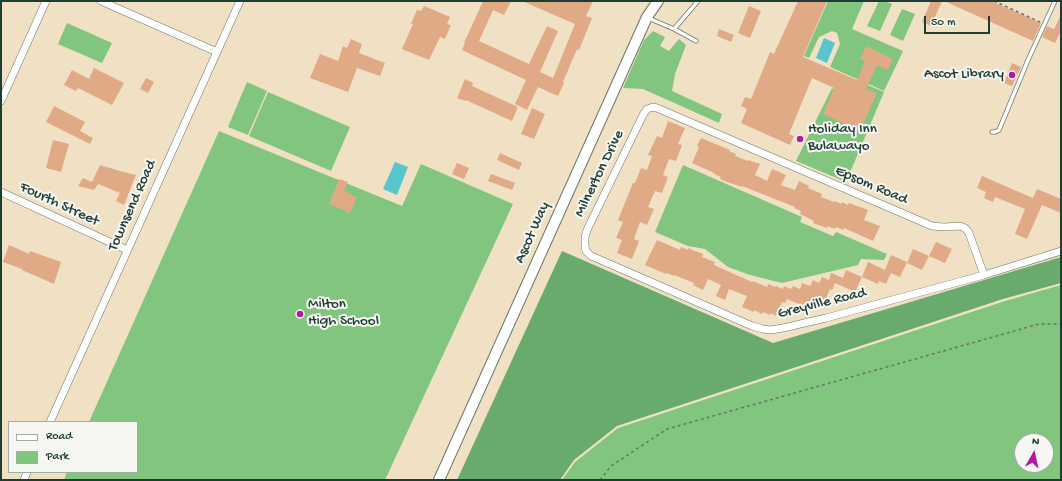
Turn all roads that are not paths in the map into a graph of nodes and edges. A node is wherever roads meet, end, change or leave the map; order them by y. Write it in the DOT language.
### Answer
graph roads {
  1 [pos="46,1"];
  2 [pos="101,1"];
  3 [pos="240,1"];
  4 [pos="658,1"];
  5 [pos="698,1"];
  6 [pos="1055,1"];
  7 [pos="648,17"];
  8 [pos="674,29"];
  9 [pos="696,41"];
  10 [pos="217,52"];
  11 [pos="1,101"];
  12 [pos="657,108"];
  13 [pos="992,132"];
  14 [pos="1,192"];
  15 [pos="128,250"];
  16 [pos="1061,251"];
  17 [pos="596,258"];
  18 [pos="984,275"];
  19 [pos="50,421"];
  20 [pos="438,480"];
  1 -- 11 [label="street"];
  2 -- 10 [label="street"];
  3 -- 10 [label="street, Townsend Road"];
  4 -- 7 [label="main road, Ascot Way"];
  5 -- 8 [label="lane"];
  6 -- 13 [label="lane"];
  7 -- 8 [label="lane"];
  7 -- 20 [label="main road, Ascot Way"];
  8 -- 9 [label="lane"];
  10 -- 15 [label="street, Townsend Road"];
  12 -- 17 [label="street, Milnerton Drive"];
  12 -- 18 [label="street, Epsom Road"];
  14 -- 15 [label="street, Fourth Street"];
  15 -- 19 [label="street, Townsend Road"];
  16 -- 18 [label="street, Greyville Road"];
  17 -- 18 [label="street, Greyville Road"];
}
